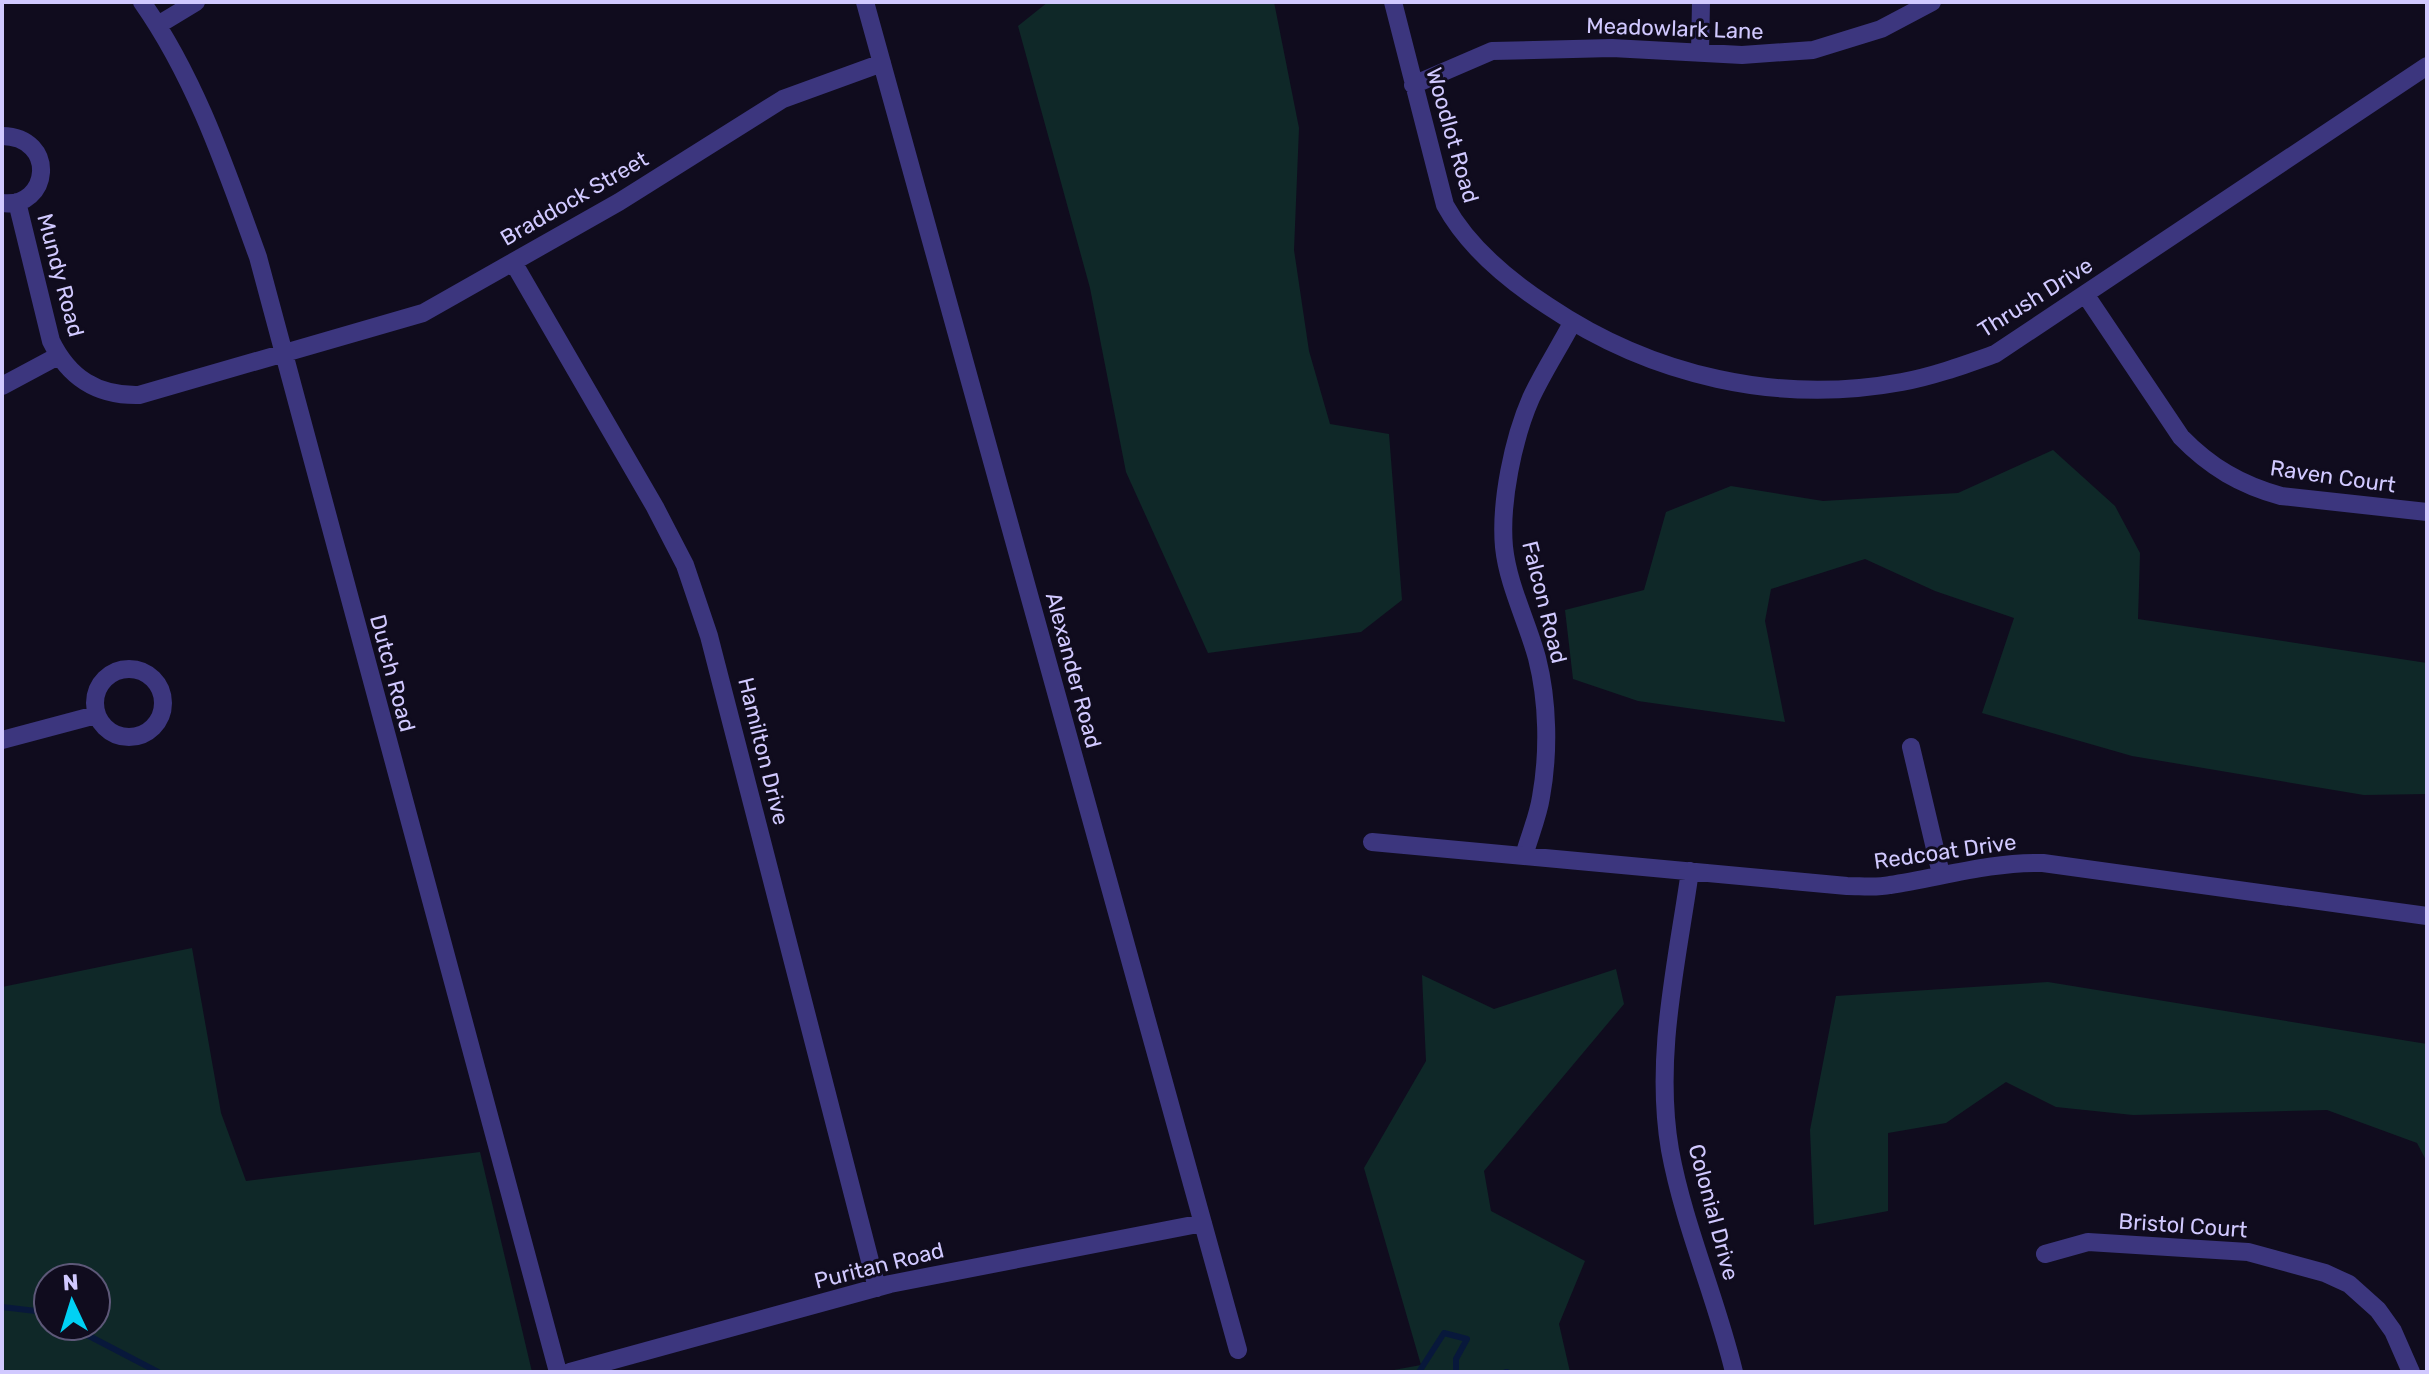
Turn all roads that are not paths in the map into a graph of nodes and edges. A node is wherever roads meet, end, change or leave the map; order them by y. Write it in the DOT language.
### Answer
graph roads {
  1 [pos="142,2"];
  2 [pos="196,2"];
  3 [pos="865,2"];
  4 [pos="1393,2"];
  5 [pos="1701,2"];
  6 [pos="1932,2"];
  7 [pos="158,25"];
  8 [pos="1700,52"];
  9 [pos="882,63"];
  10 [pos="2427,66"];
  11 [pos="1413,85"];
  12 [pos="2,136"];
  13 [pos="10,203"];
  14 [pos="513,262"];
  15 [pos="2085,294"];
  16 [pos="1572,323"];
  17 [pos="282,354"];
  18 [pos="58,356"];
  19 [pos="2,386"];
  20 [pos="2427,512"];
  21 [pos="96,715"];
  22 [pos="2,740"];
  23 [pos="1911,747"];
  24 [pos="1372,842"];
  25 [pos="1524,856"];
  26 [pos="1690,871"];
  27 [pos="1941,874"];
  28 [pos="2427,916"];
  29 [pos="1203,1223"];
  30 [pos="2045,1254"];
  31 [pos="877,1288"];
  32 [pos="1238,1350"];
  33 [pos="558,1372"];
  34 [pos="570,1372"];
  35 [pos="1734,1372"];
  36 [pos="2411,1372"];
  1 -- 7 [label="street, Dutch Road"];
  2 -- 7 [label="street"];
  3 -- 9 [label="street, Alexander Road"];
  4 -- 11 [label="street, Woodlot Road"];
  5 -- 8 [label="street"];
  6 -- 8 [label="street, Meadowlark Lane"];
  7 -- 17 [label="street, Dutch Road"];
  8 -- 11 [label="street, Meadowlark Lane"];
  9 -- 14 [label="street, Braddock Street"];
  9 -- 29 [label="street, Alexander Road"];
  10 -- 15 [label="street, Thrush Drive"];
  11 -- 16 [label="street, Woodlot Road"];
  12 -- 13 [label="street"];
  13 -- 18 [label="street, Mundy Road"];
  14 -- 17 [label="street, Braddock Street"];
  14 -- 31 [label="street, Hamilton Drive"];
  15 -- 16 [label="street, Thrush Drive"];
  15 -- 20 [label="street, Raven Court"];
  16 -- 25 [label="street, Falcon Road"];
  17 -- 18 [label="street, Mundy Road"];
  17 -- 33 [label="street, Dutch Road"];
  18 -- 19 [label="street"];
  21 -- 22 [label="street"];
  23 -- 27 [label="street"];
  24 -- 25 [label="street, Redcoat Drive"];
  25 -- 26 [label="street, Redcoat Drive"];
  26 -- 27 [label="street, Redcoat Drive"];
  26 -- 35 [label="street, Colonial Drive"];
  27 -- 28 [label="street, Redcoat Drive"];
  29 -- 31 [label="street, Puritan Road"];
  29 -- 32 [label="street, Alexander Road"];
  30 -- 36 [label="street, Bristol Court"];
  31 -- 34 [label="street, Puritan Road"];
}
